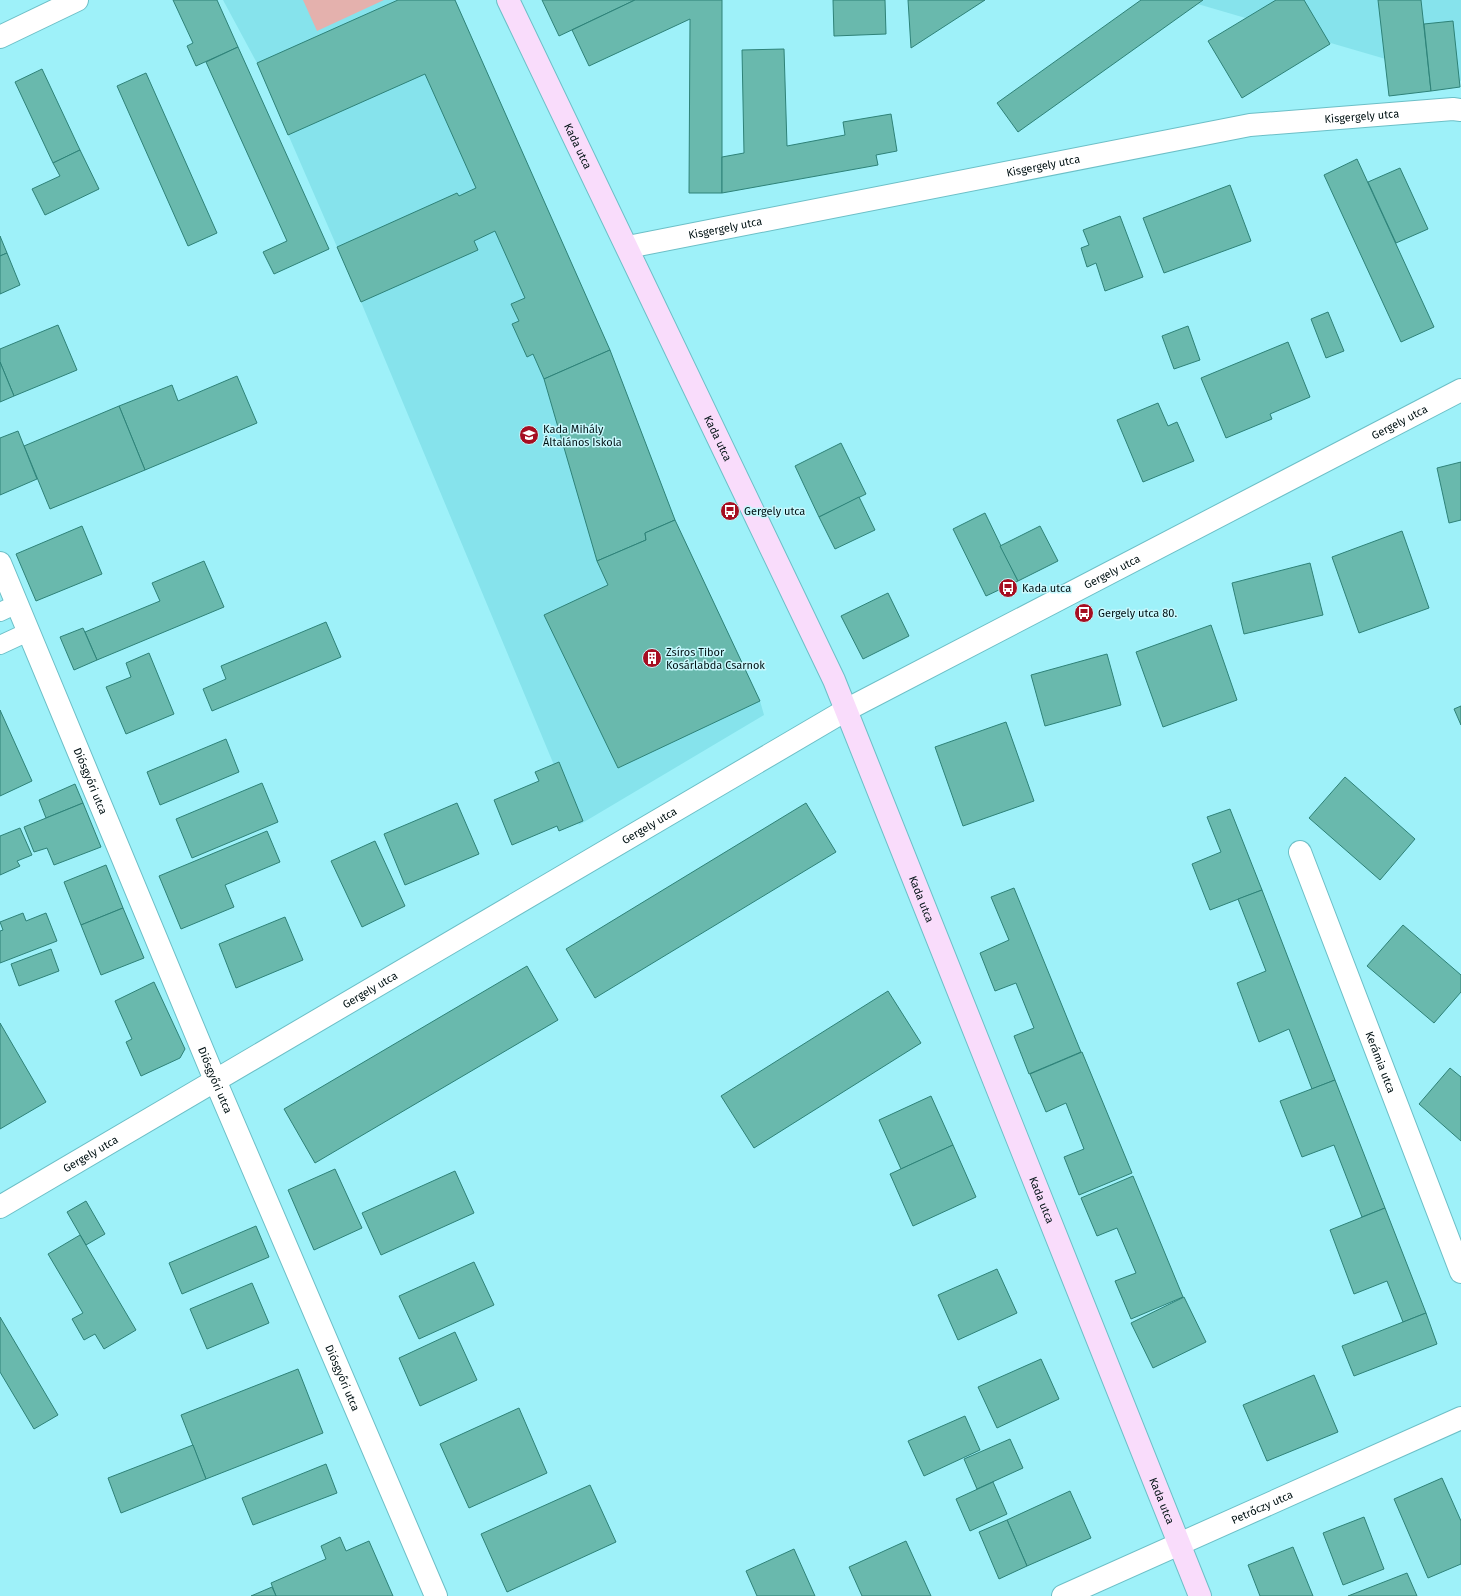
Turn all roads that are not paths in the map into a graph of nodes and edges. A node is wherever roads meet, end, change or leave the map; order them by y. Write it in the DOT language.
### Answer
graph roads {
  1 [pos="77,0"];
  2 [pos="508,0"];
  3 [pos="0,37"];
  4 [pos="1461,110"];
  5 [pos="628,247"];
  6 [pos="1461,390"];
  7 [pos="0,562"];
  8 [pos="9,608"];
  9 [pos="28,632"];
  10 [pos="0,645"];
  11 [pos="846,710"];
  12 [pos="1300,852"];
  13 [pos="215,1080"];
  14 [pos="0,1207"];
  15 [pos="1461,1272"];
  16 [pos="1461,1418"];
  17 [pos="1180,1545"];
  18 [pos="436,1596"];
  19 [pos="1064,1596"];
  20 [pos="1200,1596"];
  1 -- 3 [label="street"];
  2 -- 5 [label="street, Kada utca"];
  4 -- 5 [label="street, Kisgergely utca"];
  5 -- 11 [label="street, Kada utca"];
  6 -- 11 [label="street, Gergely utca"];
  7 -- 8 [label="street, Diósgyőri utca"];
  8 -- 9 [label="street, Diósgyőri utca"];
  9 -- 10 [label="lane"];
  9 -- 13 [label="street, Diósgyőri utca"];
  11 -- 13 [label="street, Gergely utca"];
  11 -- 17 [label="street, Kada utca"];
  12 -- 15 [label="street, Kerámia utca"];
  13 -- 14 [label="street, Gergely utca"];
  13 -- 18 [label="street, Diósgyőri utca"];
  16 -- 17 [label="street, Petrőczy utca"];
  17 -- 19 [label="street, Petrőczy utca"];
  17 -- 20 [label="street, Kada utca"];
}
